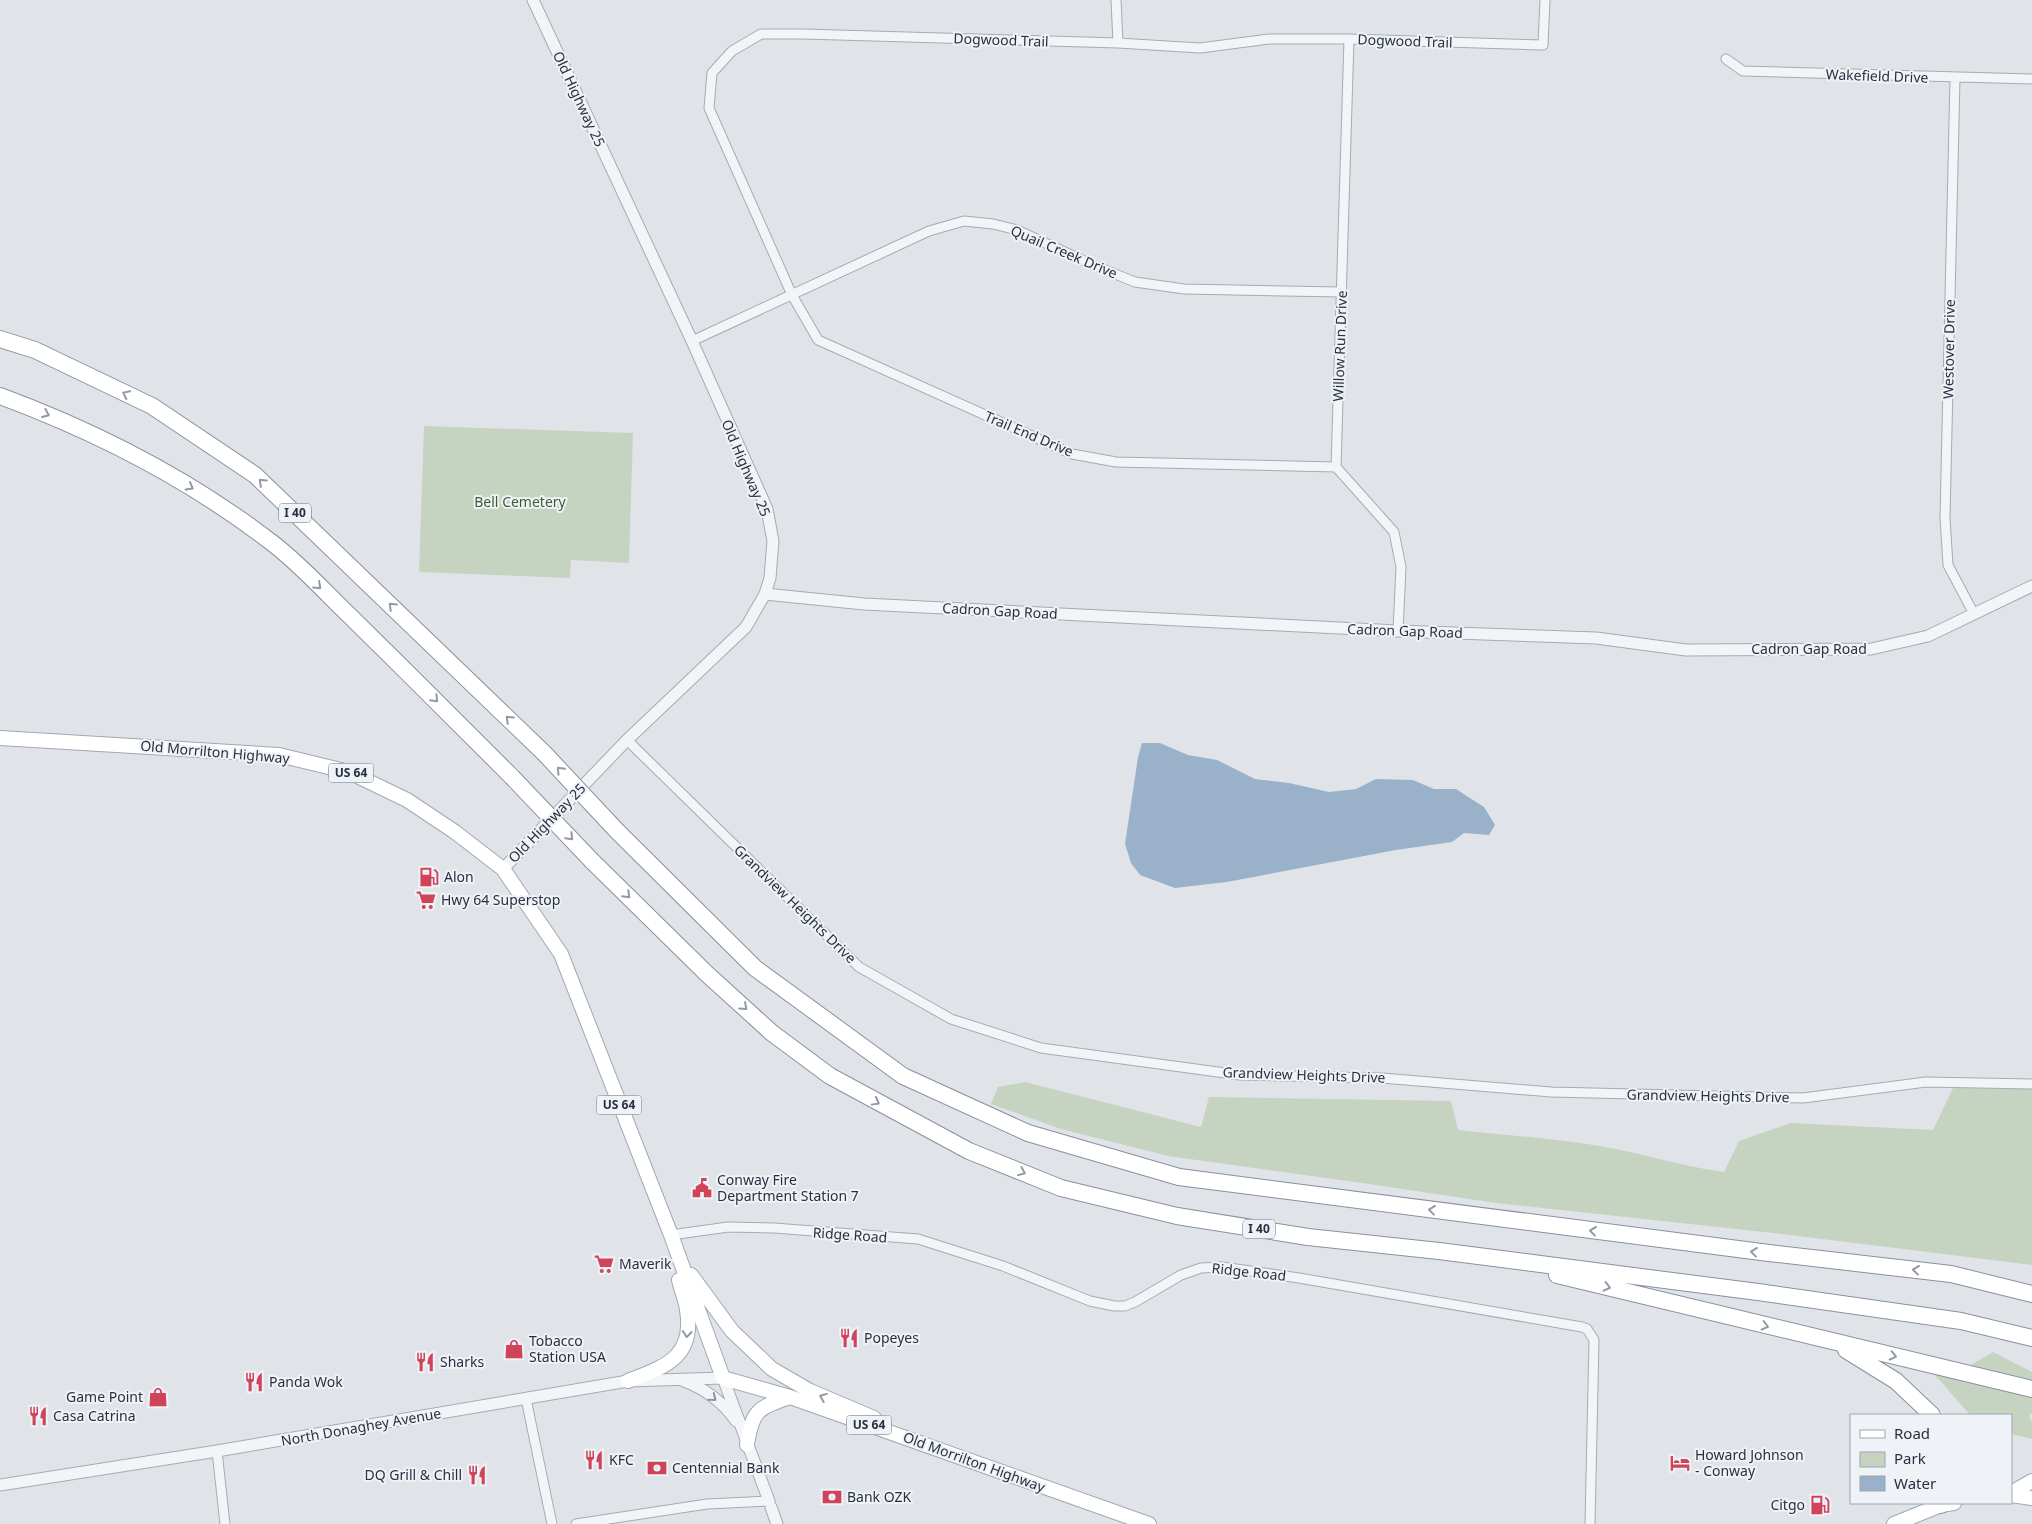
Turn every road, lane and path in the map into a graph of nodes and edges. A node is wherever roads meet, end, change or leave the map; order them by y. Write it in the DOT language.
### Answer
graph roads {
  1 [pos="533,0"];
  2 [pos="1116,0"];
  3 [pos="1545,0"];
  4 [pos="1348,39"];
  5 [pos="1118,43"];
  6 [pos="1726,59"];
  7 [pos="1955,78"];
  8 [pos="2032,79"];
  9 [pos="1341,292"];
  10 [pos="792,295"];
  11 [pos="0,339"];
  12 [pos="692,340"];
  13 [pos="0,396"];
  14 [pos="1336,467"];
  15 [pos="2032,586"];
  16 [pos="765,594"];
  17 [pos="1974,614"];
  18 [pos="1398,631"];
  19 [pos="0,738"];
  20 [pos="626,740"];
  21 [pos="503,869"];
  22 [pos="2032,1084"];
  23 [pos="671,1235"];
  24 [pos="1439,1251"];
  25 [pos="1952,1274"];
  26 [pos="2032,1284"];
  27 [pos="2032,1294"];
  28 [pos="2032,1338"];
  29 [pos="1828,1341"];
  30 [pos="678,1378"];
  31 [pos="723,1378"];
  32 [pos="628,1381"];
  33 [pos="2032,1388"];
  34 [pos="790,1397"];
  35 [pos="526,1399"];
  36 [pos="1931,1414"];
  37 [pos="740,1427"];
  38 [pos="748,1445"];
  39 [pos="217,1451"];
  40 [pos="948,1452"];
  41 [pos="2032,1481"];
  42 [pos="0,1485"];
  43 [pos="2012,1493"];
  44 [pos="2012,1494"];
  45 [pos="2032,1498"];
  46 [pos="770,1504"];
  47 [pos="1944,1504"];
  48 [pos="225,1524"];
  49 [pos="552,1524"];
  50 [pos="576,1524"];
  51 [pos="777,1524"];
  52 [pos="1149,1524"];
  53 [pos="1590,1524"];
  54 [pos="1896,1524"];
  1 -- 12 [label="street, Old Highway 25"];
  2 -- 5 [label="street"];
  3 -- 4 [label="street, Dogwood Trail"];
  4 -- 5 [label="street, Dogwood Trail"];
  4 -- 9 [label="street, Willow Run Drive"];
  5 -- 10 [label="street, Dogwood Trail"];
  6 -- 7 [label="street, Wakefield Drive"];
  7 -- 8 [label="street, Wakefield Drive"];
  7 -- 17 [label="street, Westover Drive"];
  9 -- 10 [label="street, Quail Creek Drive"];
  9 -- 14 [label="street, Willow Run Drive"];
  10 -- 12 [label="street, Quail Creek Drive"];
  10 -- 14 [label="street, Trail End Drive"];
  25 -- 11 [label="highway, I 40, one-way, bridge"];
  12 -- 16 [label="street, Old Highway 25"];
  13 -- 24 [label="highway, I 40, one-way, bridge"];
  14 -- 18 [label="street"];
  15 -- 17 [label="street, Cadron Gap Road"];
  16 -- 18 [label="street, Cadron Gap Road"];
  16 -- 20 [label="street, Old Highway 25"];
  17 -- 18 [label="street, Cadron Gap Road"];
  19 -- 21 [label="main road, Old Morrilton Highway / US 64"];
  20 -- 21 [label="street, Old Highway 25"];
  20 -- 22 [label="street, Grandview Heights Drive"];
  21 -- 23 [label="main road, Old Morrilton Highway / US 64"];
  23 -- 31 [label="main road, Old Morrilton Highway / US 64"];
  23 -- 32 [label="main road, one-way"];
  40 -- 23 [label="main road, one-way"];
  23 -- 53 [label="street, Ridge Road"];
  24 -- 28 [label="highway, I 40"];
  24 -- 29 [label="highway, one-way"];
  25 -- 26 [label="highway"];
  25 -- 27 [label="highway, I 40"];
  29 -- 33 [label="highway, one-way"];
  29 -- 36 [label="highway"];
  30 -- 31 [label="street, North Donaghey Avenue"];
  30 -- 32 [label="street, North Donaghey Avenue"];
  30 -- 37 [label="street, one-way"];
  31 -- 34 [label="main road, Old Morrilton Highway / US 64"];
  31 -- 37 [label="street"];
  32 -- 35 [label="street, North Donaghey Avenue"];
  34 -- 38 [label="main road"];
  34 -- 40 [label="main road, Old Morrilton Highway / US 64"];
  35 -- 39 [label="street, North Donaghey Avenue"];
  35 -- 49 [label="street"];
  37 -- 38 [label="street"];
  38 -- 46 [label="street"];
  39 -- 42 [label="street, North Donaghey Avenue"];
  39 -- 48 [label="street"];
  40 -- 52 [label="main road, Old Morrilton Highway / US 64"];
  41 -- 43 [label="main road"];
  44 -- 45 [label="main road"];
  46 -- 50 [label="street"];
  46 -- 51 [label="street"];
  47 -- 54 [label="main road"];
}
